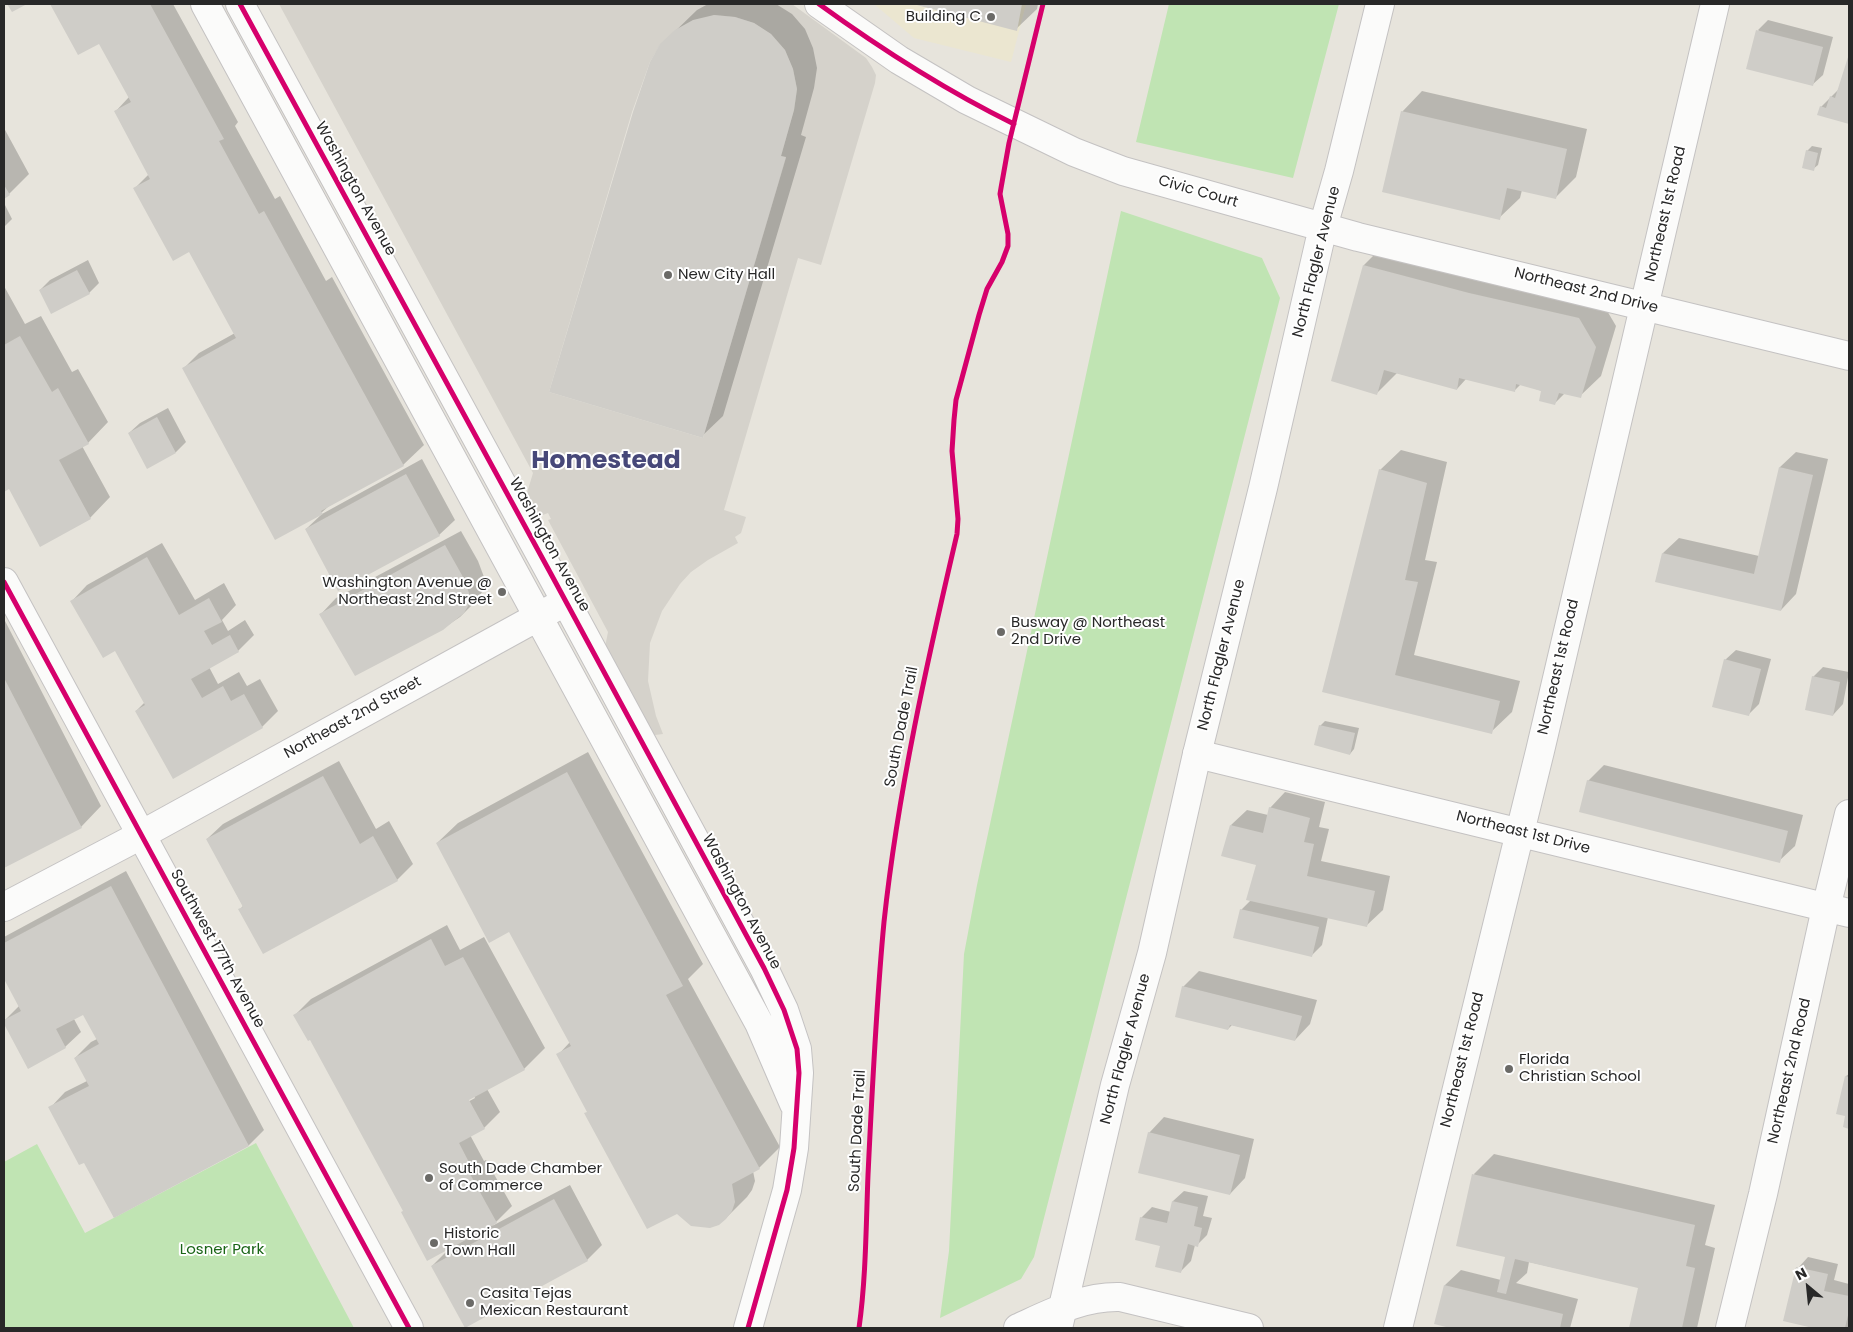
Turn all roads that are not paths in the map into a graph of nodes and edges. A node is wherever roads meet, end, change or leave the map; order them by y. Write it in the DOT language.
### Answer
graph roads {
  1 [pos="205,4"];
  2 [pos="240,4"];
  3 [pos="819,4"];
  4 [pos="1380,4"];
  5 [pos="1715,4"];
  6 [pos="1323,228"];
  7 [pos="1644,306"];
  8 [pos="1849,356"];
  9 [pos="4,582"];
  10 [pos="566,602"];
  11 [pos="538,617"];
  12 [pos="1198,754"];
  13 [pos="1849,814"];
  14 [pos="1520,832"];
  15 [pos="141,834"];
  16 [pos="4,907"];
  17 [pos="1838,910"];
  18 [pos="797,1110"];
  19 [pos="1061,1318"];
  20 [pos="409,1328"];
  21 [pos="748,1328"];
  22 [pos="1018,1328"];
  23 [pos="1249,1328"];
  24 [pos="1398,1328"];
  25 [pos="1730,1328"];
  1 -- 11 [label="street"];
  2 -- 10 [label="street, Washington Avenue"];
  3 -- 6 [label="street, Civic Court"];
  4 -- 6 [label="street, North Flagler Avenue"];
  5 -- 7 [label="street, Northeast 1st Road"];
  6 -- 7 [label="street, Northeast 2nd Drive"];
  6 -- 12 [label="street, North Flagler Avenue"];
  7 -- 8 [label="street, Northeast 2nd Drive"];
  7 -- 14 [label="street, Northeast 1st Road"];
  9 -- 15 [label="street, Southwest 177th Avenue"];
  10 -- 11 [label="street, Northeast 2nd Street"];
  10 -- 18 [label="street, Washington Avenue"];
  11 -- 15 [label="street, Northeast 2nd Street"];
  11 -- 18 [label="street"];
  12 -- 14 [label="street, Northeast 1st Drive"];
  12 -- 19 [label="street, North Flagler Avenue"];
  13 -- 17 [label="street, Northeast 2nd Road"];
  14 -- 17 [label="street, Northeast 1st Drive"];
  14 -- 24 [label="street, Northeast 1st Road"];
  15 -- 16 [label="street, Northeast 2nd Street"];
  15 -- 20 [label="street, Southwest 177th Avenue"];
  17 -- 25 [label="street, Northeast 2nd Road"];
  18 -- 21 [label="street, Washington Avenue"];
  19 -- 22 [label="street"];
  19 -- 23 [label="street"];
}
